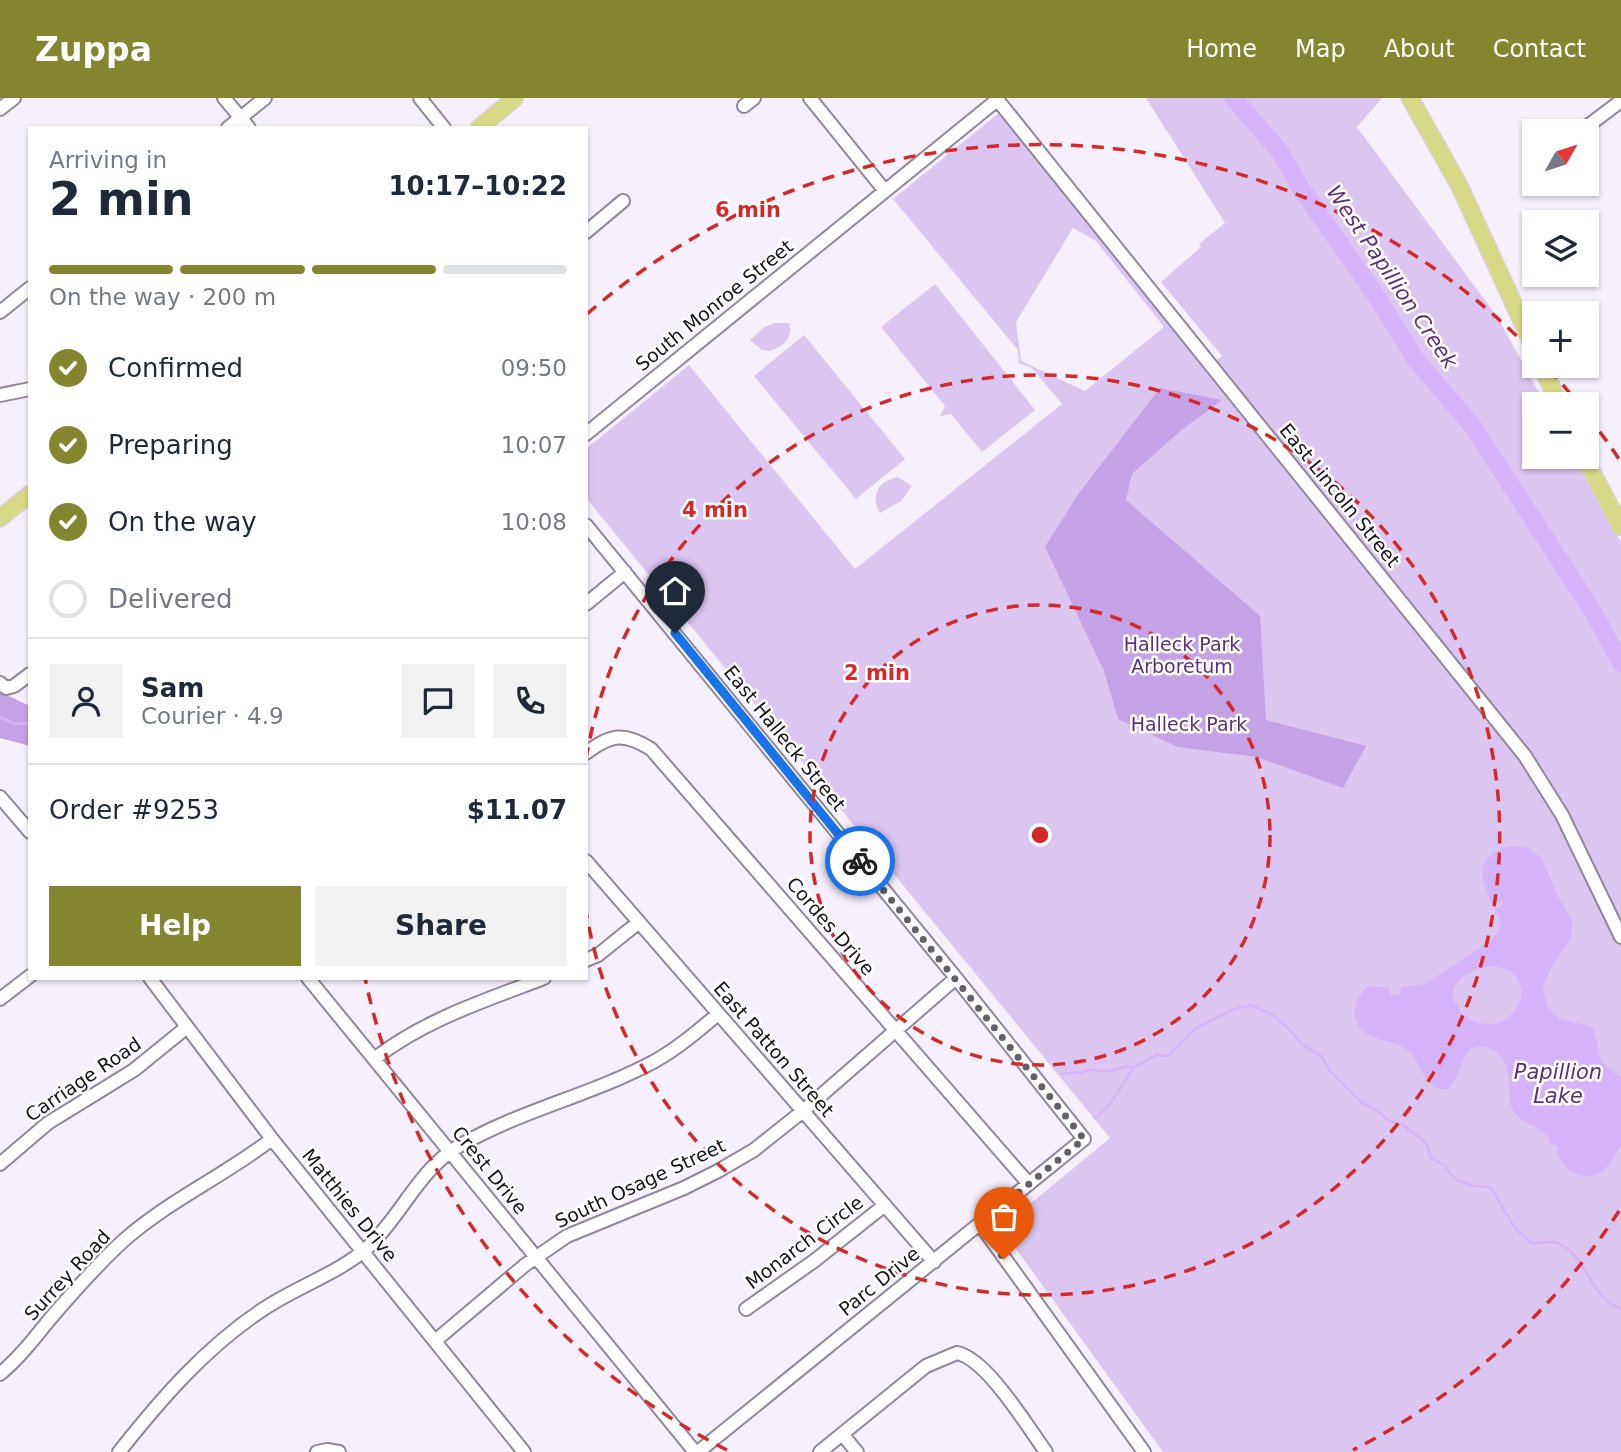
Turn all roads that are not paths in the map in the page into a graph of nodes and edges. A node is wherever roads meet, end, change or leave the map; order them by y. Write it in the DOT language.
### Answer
graph roads {
  1 [pos="14,98"];
  2 [pos="225,98"];
  3 [pos="265,98"];
  4 [pos="420,98"];
  5 [pos="515,98"];
  6 [pos="810,98"];
  7 [pos="1410,98"];
  8 [pos="997,99"];
  9 [pos="1619,101"];
  10 [pos="0,109"];
  11 [pos="1596,119"];
  12 [pos="245,123"];
  13 [pos="442,126"];
  14 [pos="481,126"];
  15 [pos="885,191"];
  16 [pos="623,201"];
  17 [pos="588,230"];
  18 [pos="28,290"];
  19 [pos="0,312"];
  20 [pos="1522,321"];
  21 [pos="28,389"];
  22 [pos="0,395"];
  23 [pos="588,432"];
  24 [pos="1590,469"];
  25 [pos="28,496"];
  26 [pos="0,518"];
  27 [pos="588,527"];
  28 [pos="1621,527"];
  29 [pos="625,572"];
  30 [pos="588,602"];
  31 [pos="28,676"];
  32 [pos="5,685"];
  33 [pos="588,752"];
  34 [pos="0,797"];
  35 [pos="28,830"];
  36 [pos="588,863"];
  37 [pos="639,922"];
  38 [pos="1621,937"];
  39 [pos="588,959"];
  40 [pos="28,978"];
  41 [pos="956,978"];
  42 [pos="152,980"];
  43 [pos="310,980"];
  44 [pos="539,980"];
  45 [pos="0,999"];
  46 [pos="719,1014"];
  47 [pos="187,1027"];
  48 [pos="896,1030"];
  49 [pos="374,1059"];
  50 [pos="803,1111"];
  51 [pos="272,1139"];
  52 [pos="1084,1139"];
  53 [pos="450,1152"];
  54 [pos="0,1164"];
  55 [pos="1029,1184"];
  56 [pos="885,1205"];
  57 [pos="980,1224"];
  58 [pos="362,1252"];
  59 [pos="536,1256"];
  60 [pos="934,1262"];
  61 [pos="746,1309"];
  62 [pos="435,1341"];
  63 [pos="0,1374"];
  64 [pos="842,1434"];
  65 [pos="119,1452"];
  66 [pos="317,1452"];
  67 [pos="340,1452"];
  68 [pos="524,1452"];
  69 [pos="697,1452"];
  70 [pos="820,1452"];
  71 [pos="857,1452"];
  72 [pos="1046,1452"];
  73 [pos="1144,1452"];
  1 -- 10 [label="street"];
  2 -- 12 [label="street"];
  3 -- 12 [label="street"];
  4 -- 13 [label="street"];
  5 -- 14 [label="main road"];
  6 -- 15 [label="street"];
  7 -- 20 [label="main road"];
  8 -- 15 [label="street, South Monroe Street"];
  8 -- 38 [label="street, East Lincoln Street"];
  9 -- 11 [label="street"];
  15 -- 23 [label="street, South Monroe Street"];
  16 -- 17 [label="street"];
  18 -- 19 [label="street"];
  21 -- 22 [label="street"];
  24 -- 28 [label="main road"];
  25 -- 26 [label="main road"];
  27 -- 29 [label="street, East Halleck Street"];
  29 -- 30 [label="street"];
  29 -- 41 [label="street, East Halleck Street"];
  31 -- 32 [label="street"];
  33 -- 48 [label="street, Cordes Drive"];
  34 -- 35 [label="street"];
  36 -- 37 [label="street, East Patton Street"];
  37 -- 39 [label="street"];
  37 -- 46 [label="street, East Patton Street"];
  40 -- 45 [label="street"];
  41 -- 48 [label="street, South Osage Street"];
  41 -- 52 [label="street, East Halleck Street"];
  42 -- 47 [label="street, Matthies Drive"];
  43 -- 49 [label="street, Crest Drive"];
  44 -- 49 [label="street"];
  46 -- 50 [label="street, East Patton Street"];
  46 -- 53 [label="street"];
  47 -- 51 [label="street, Matthies Drive"];
  47 -- 54 [label="street, Carriage Road"];
  48 -- 50 [label="street, South Osage Street"];
  48 -- 55 [label="street, Cordes Drive"];
  49 -- 53 [label="street, Crest Drive"];
  50 -- 56 [label="street, East Patton Street"];
  50 -- 59 [label="street, South Osage Street"];
  51 -- 58 [label="street, Matthies Drive"];
  51 -- 63 [label="street, Surrey Road"];
  52 -- 55 [label="street, Parc Drive"];
  53 -- 58 [label="street"];
  53 -- 59 [label="street, Crest Drive"];
  55 -- 57 [label="street, Parc Drive"];
  56 -- 60 [label="street, East Patton Street"];
  56 -- 61 [label="street, Monarch Circle"];
  57 -- 60 [label="street, Parc Drive"];
  57 -- 73 [label="street"];
  58 -- 62 [label="street, Matthies Drive"];
  58 -- 65 [label="street"];
  59 -- 62 [label="street, South Osage Street"];
  59 -- 69 [label="street, Crest Drive"];
  60 -- 69 [label="street, Parc Drive"];
  62 -- 68 [label="street, Matthies Drive"];
  64 -- 70 [label="street"];
  64 -- 71 [label="street"];
  64 -- 72 [label="street"];
  66 -- 67 [label="street"];
}
